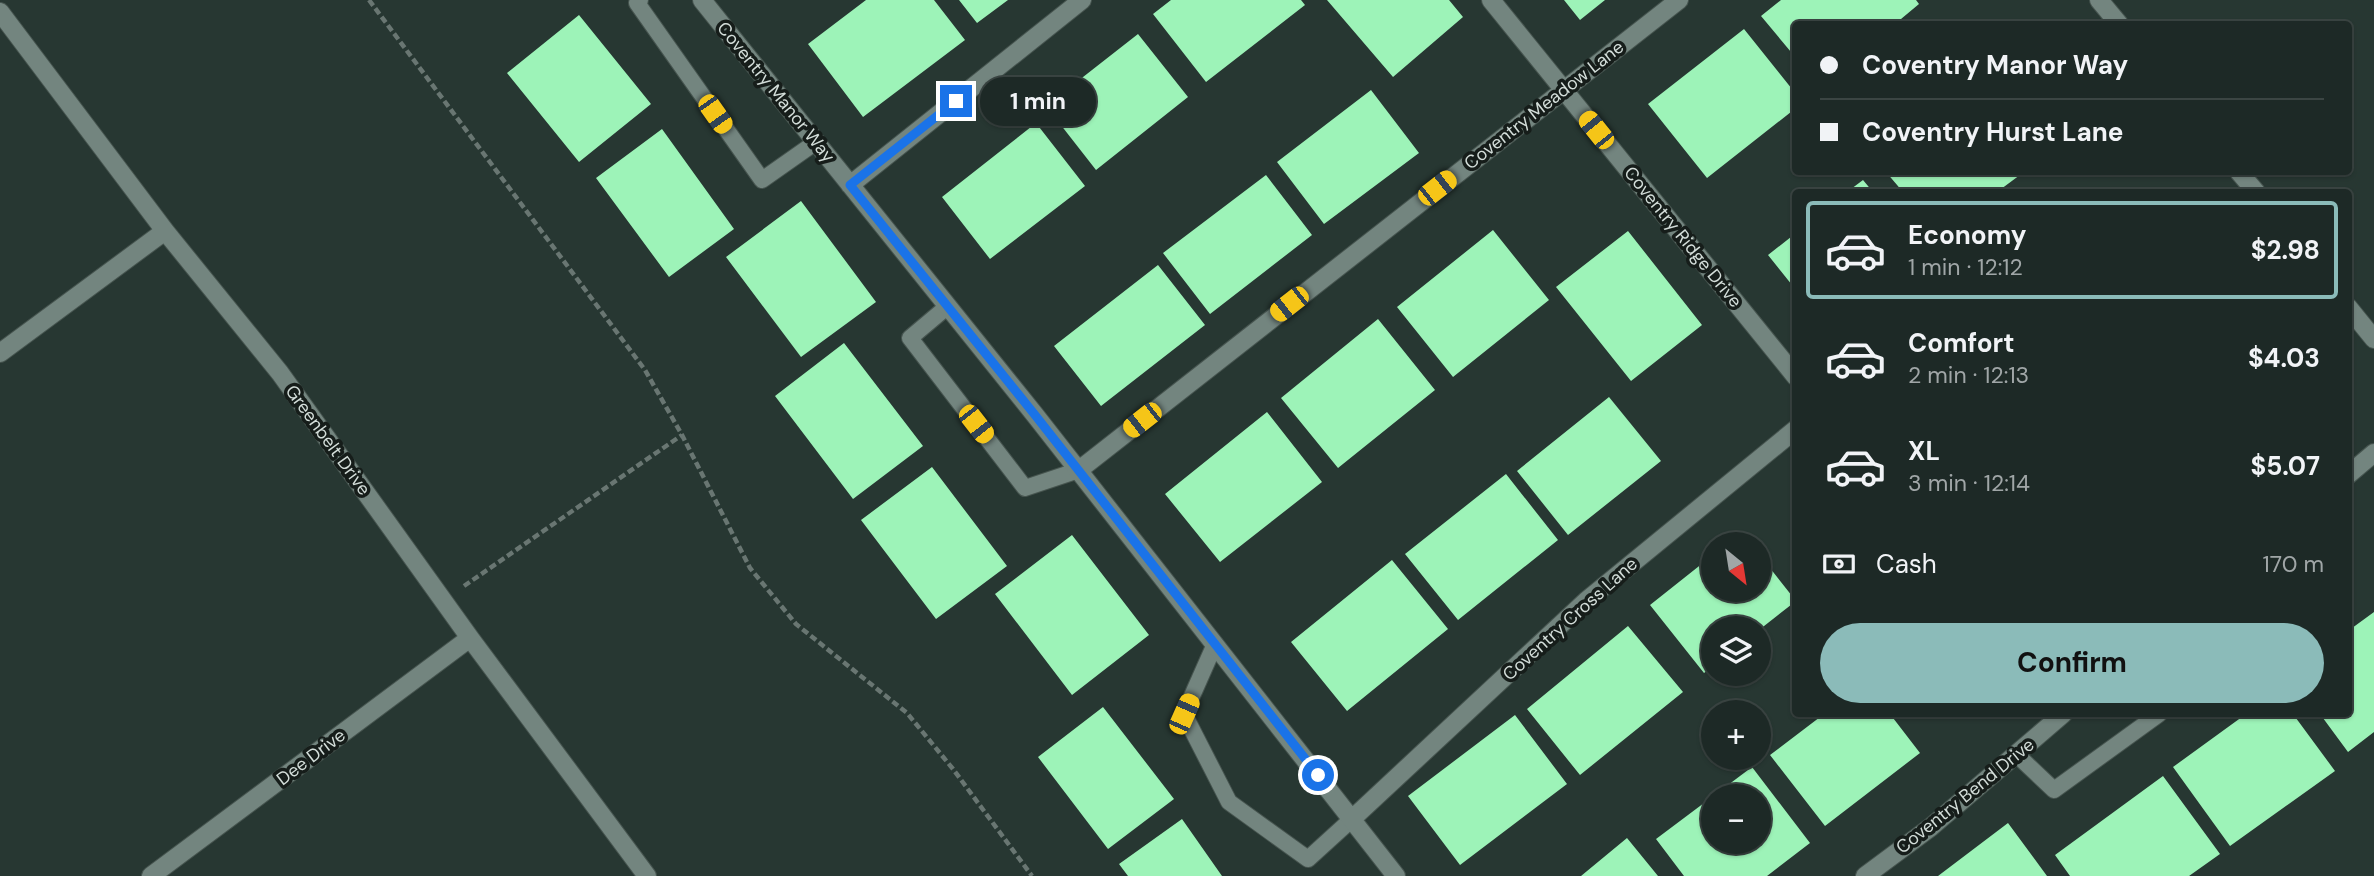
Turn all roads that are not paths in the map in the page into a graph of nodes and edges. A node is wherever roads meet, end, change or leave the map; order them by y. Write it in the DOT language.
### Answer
graph roads {
  1 [pos="640,0"];
  2 [pos="702,0"];
  3 [pos="1082,0"];
  4 [pos="1491,0"];
  5 [pos="1679,0"];
  6 [pos="2099,0"];
  7 [pos="0,12"];
  8 [pos="2116,21"];
  9 [pos="1563,89"];
  10 [pos="816,142"];
  11 [pos="2242,175"];
  12 [pos="850,185"];
  13 [pos="2253,189"];
  14 [pos="164,231"];
  15 [pos="948,306"];
  16 [pos="2352,312"];
  17 [pos="2374,339"];
  18 [pos="0,353"];
  19 [pos="1792,372"];
  20 [pos="1792,432"];
  21 [pos="2374,453"];
  22 [pos="1079,470"];
  23 [pos="2352,472"];
  24 [pos="470,638"];
  25 [pos="1215,644"];
  26 [pos="2059,717"];
  27 [pos="2155,717"];
  28 [pos="2016,754"];
  29 [pos="1352,819"];
  30 [pos="151,876"];
  31 [pos="647,876"];
  32 [pos="1396,876"];
  33 [pos="1865,876"];
  1 -- 10 [label="lane"];
  2 -- 10 [label="street, Coventry Manor Way"];
  3 -- 12 [label="street"];
  4 -- 9 [label="street, Coventry Ridge Drive"];
  5 -- 9 [label="street, Coventry Meadow Lane"];
  6 -- 8 [label="street"];
  7 -- 14 [label="street, Greenbelt Drive"];
  9 -- 19 [label="street, Coventry Ridge Drive"];
  9 -- 22 [label="street, Coventry Meadow Lane"];
  10 -- 12 [label="street, Coventry Manor Way"];
  11 -- 13 [label="street"];
  12 -- 15 [label="street, Coventry Manor Way"];
  14 -- 18 [label="street"];
  14 -- 24 [label="street, Greenbelt Drive"];
  15 -- 22 [label="street, Coventry Manor Way"];
  15 -- 22 [label="lane"];
  16 -- 17 [label="street"];
  20 -- 29 [label="street, Coventry Cross Lane"];
  21 -- 23 [label="street"];
  22 -- 25 [label="street, Coventry Manor Way"];
  24 -- 30 [label="street, Dee Drive"];
  24 -- 31 [label="street, Greenbelt Drive"];
  25 -- 29 [label="street, Coventry Manor Way"];
  25 -- 29 [label="lane"];
  26 -- 28 [label="street, Coventry Bend Drive"];
  27 -- 28 [label="lane"];
  28 -- 33 [label="street, Coventry Bend Drive"];
  29 -- 32 [label="street, Coventry Manor Way"];
}
